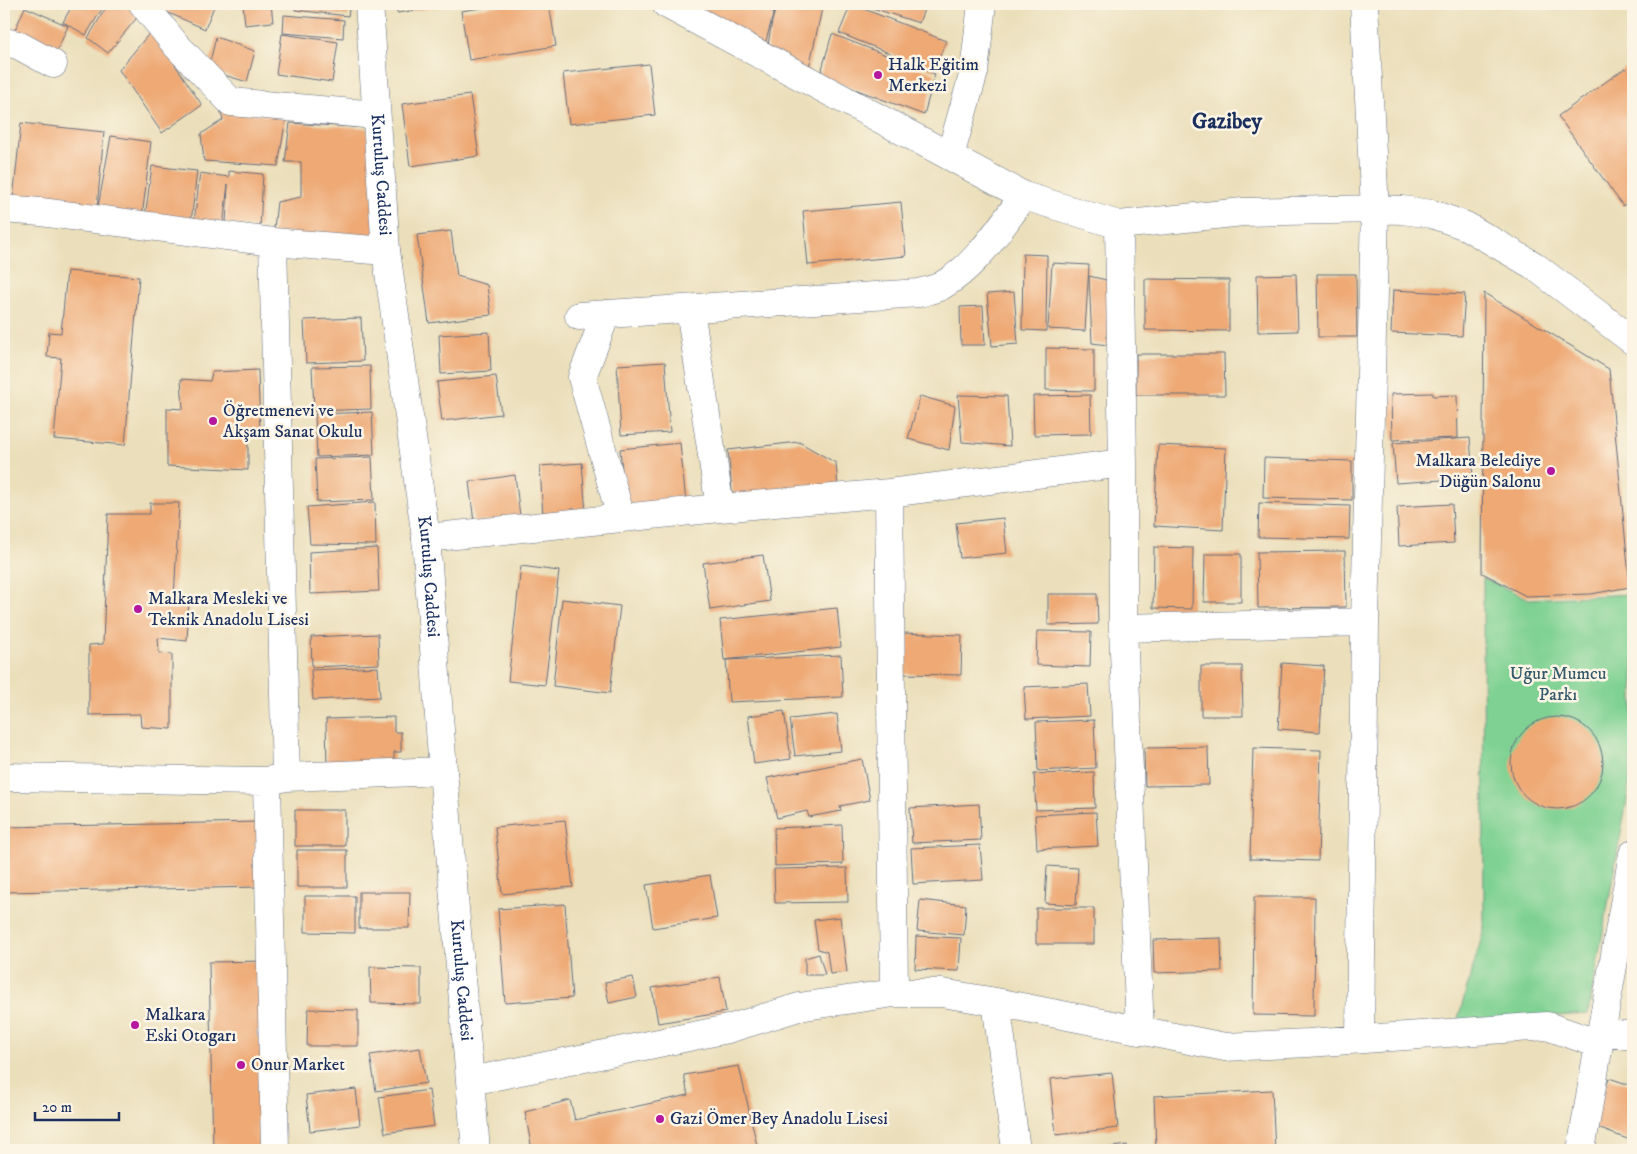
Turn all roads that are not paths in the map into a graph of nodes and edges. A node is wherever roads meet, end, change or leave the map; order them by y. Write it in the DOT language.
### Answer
graph roads {
  1 [pos="143,4"];
  2 [pos="369,4"];
  3 [pos="982,4"];
  4 [pos="1364,4"];
  5 [pos="675,6"];
  6 [pos="4,42"];
  7 [pos="53,64"];
  8 [pos="376,115"];
  9 [pos="950,156"];
  10 [pos="1024,196"];
  11 [pos="4,209"];
  12 [pos="1375,209"];
  13 [pos="1118,225"];
  14 [pos="272,242"];
  15 [pos="386,251"];
  16 [pos="690,309"];
  17 [pos="1633,341"];
  18 [pos="1123,463"];
  19 [pos="889,493"];
  20 [pos="720,508"];
  21 [pos="621,518"];
  22 [pos="426,538"];
  23 [pos="1365,622"];
  24 [pos="1123,628"];
  25 [pos="443,771"];
  26 [pos="4,777"];
  27 [pos="277,779"];
  28 [pos="1633,854"];
  29 [pos="894,993"];
  30 [pos="996,1002"];
  31 [pos="1140,1031"];
  32 [pos="1633,1036"];
  33 [pos="1600,1038"];
  34 [pos="1360,1039"];
  35 [pos="471,1080"];
  36 [pos="275,1150"];
  37 [pos="476,1150"];
  38 [pos="1016,1150"];
  39 [pos="1581,1150"];
  1 -- 8 [label="street"];
  2 -- 8 [label="street, Kurtuluş Caddesi"];
  3 -- 9 [label="street"];
  4 -- 12 [label="street"];
  5 -- 9 [label="street"];
  6 -- 7 [label="street"];
  8 -- 15 [label="street, Kurtuluş Caddesi"];
  9 -- 10 [label="street"];
  10 -- 13 [label="street"];
  10 -- 16 [label="street"];
  11 -- 14 [label="street"];
  12 -- 13 [label="street"];
  12 -- 17 [label="street"];
  12 -- 23 [label="street"];
  13 -- 18 [label="street"];
  14 -- 15 [label="street"];
  14 -- 27 [label="street"];
  15 -- 22 [label="street, Kurtuluş Caddesi"];
  16 -- 20 [label="street"];
  16 -- 21 [label="street"];
  18 -- 19 [label="street"];
  18 -- 24 [label="street"];
  19 -- 20 [label="street"];
  19 -- 29 [label="street"];
  20 -- 21 [label="street"];
  21 -- 22 [label="street"];
  22 -- 25 [label="street, Kurtuluş Caddesi"];
  23 -- 24 [label="street"];
  23 -- 34 [label="street"];
  24 -- 31 [label="street"];
  25 -- 27 [label="street"];
  25 -- 35 [label="street, Kurtuluş Caddesi"];
  26 -- 27 [label="street"];
  27 -- 36 [label="street"];
  28 -- 33 [label="street"];
  29 -- 30 [label="street"];
  29 -- 35 [label="street"];
  30 -- 31 [label="street"];
  30 -- 38 [label="street"];
  31 -- 34 [label="street"];
  32 -- 33 [label="street"];
  33 -- 34 [label="street"];
  33 -- 39 [label="street"];
  35 -- 37 [label="street, Kurtuluş Caddesi"];
}
